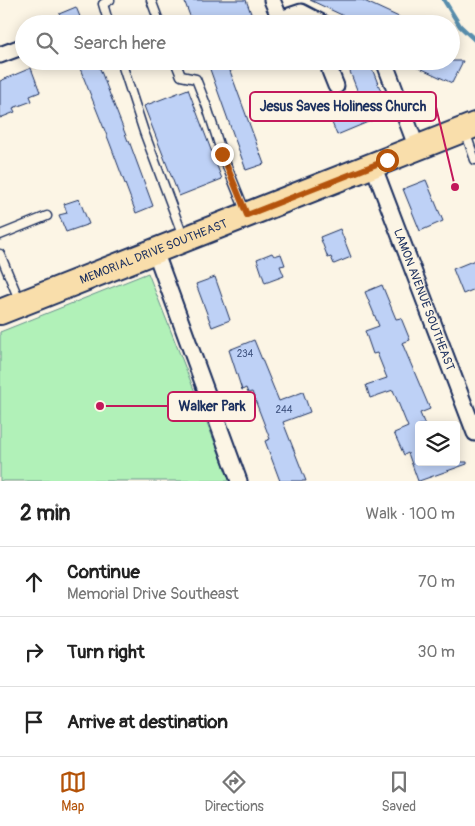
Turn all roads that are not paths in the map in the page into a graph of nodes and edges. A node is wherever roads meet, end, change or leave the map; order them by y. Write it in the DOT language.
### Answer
graph roads {
  1 [pos="110,0"];
  2 [pos="150,0"];
  3 [pos="272,0"];
  4 [pos="303,6"];
  5 [pos="106,15"];
  6 [pos="156,15"];
  7 [pos="279,15"];
  8 [pos="286,15"];
  9 [pos="314,15"];
  10 [pos="15,49"];
  11 [pos="0,55"];
  12 [pos="124,70"];
  13 [pos="179,70"];
  14 [pos="331,70"];
  15 [pos="387,70"];
  16 [pos="336,86"];
  17 [pos="470,127"];
  18 [pos="417,148"];
  19 [pos="475,160"];
  20 [pos="373,165"];
  21 [pos="247,215"];
  22 [pos="48,216"];
  23 [pos="0,235"];
  24 [pos="184,240"];
  25 [pos="155,251"];
  26 [pos="0,254"];
  27 [pos="10,308"];
  28 [pos="475,433"];
  29 [pos="239,481"];
  1 -- 5 [label="lane"];
  2 -- 6 [label="lane"];
  3 -- 7 [label="street"];
  4 -- 8 [label="street"];
  4 -- 9 [label="street"];
  10 -- 11 [label="street"];
  12 -- 24 [label="lane"];
  13 -- 21 [label="lane"];
  14 -- 16 [label="street"];
  15 -- 18 [label="street"];
  17 -- 18 [label="main road, MEMORIAL DRIVE SOUTHEAST"];
  17 -- 19 [label="lane"];
  18 -- 20 [label="main road, MEMORIAL DRIVE SOUTHEAST"];
  20 -- 21 [label="main road, MEMORIAL DRIVE SOUTHEAST"];
  20 -- 28 [label="street, LAMON AVENUE SOUTHEAST"];
  21 -- 24 [label="main road, MEMORIAL DRIVE SOUTHEAST"];
  22 -- 23 [label="lane"];
  24 -- 25 [label="main road, MEMORIAL DRIVE SOUTHEAST"];
  25 -- 27 [label="main road, MEMORIAL DRIVE SOUTHEAST"];
  25 -- 29 [label="street"];
  26 -- 27 [label="lane"];
}
